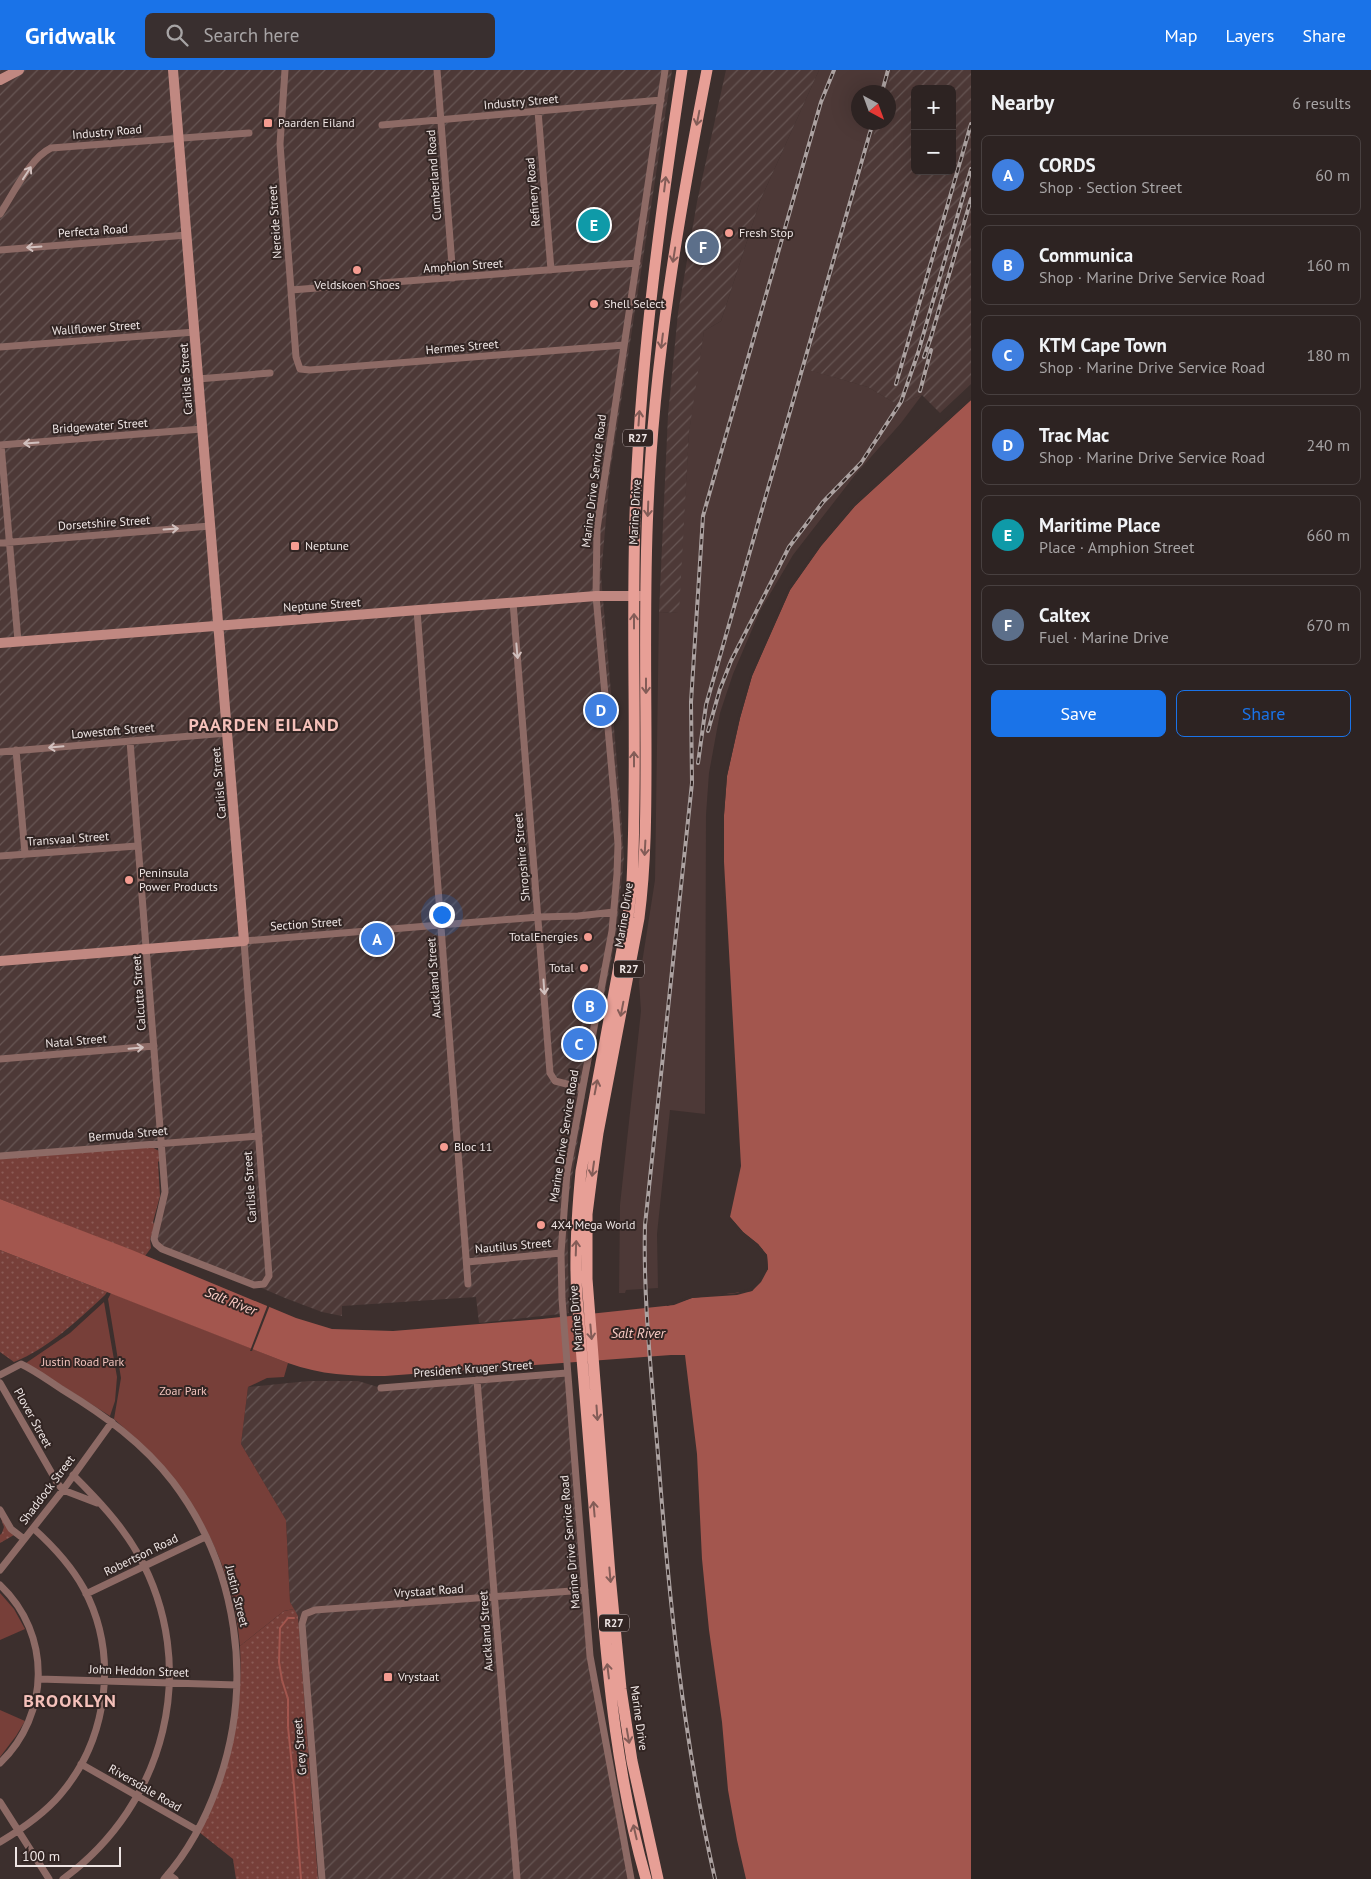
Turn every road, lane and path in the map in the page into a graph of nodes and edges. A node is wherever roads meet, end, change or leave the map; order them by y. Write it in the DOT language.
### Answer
graph roads {
  1 [pos="19,70"];
  2 [pos="173,70"];
  3 [pos="285,70"];
  4 [pos="437,70"];
  5 [pos="665,70"];
  6 [pos="682,70"];
  7 [pos="707,70"];
  8 [pos="0,80"];
  9 [pos="661,100"];
  10 [pos="538,111"];
  11 [pos="441,120"];
  12 [pos="382,125"];
  13 [pos="249,133"];
  14 [pos="178,138"];
  15 [pos="0,214"];
  16 [pos="187,235"];
  17 [pos="0,250"];
  18 [pos="637,263"];
  19 [pos="551,270"];
  20 [pos="453,278"];
  21 [pos="291,290"];
  22 [pos="195,332"];
  23 [pos="624,345"];
  24 [pos="0,347"];
  25 [pos="302,370"];
  26 [pos="270,373"];
  27 [pos="198,379"];
  28 [pos="202,429"];
  29 [pos="1,445"];
  30 [pos="210,526"];
  31 [pos="9,542"];
  32 [pos="0,543"];
  33 [pos="596,596"];
  34 [pos="640,596"];
  35 [pos="513,602"];
  36 [pos="417,610"];
  37 [pos="218,625"];
  38 [pos="18,641"];
  39 [pos="0,643"];
  40 [pos="227,733"];
  41 [pos="130,741"];
  42 [pos="16,750"];
  43 [pos="0,752"];
  44 [pos="137,846"];
  45 [pos="25,854"];
  46 [pos="0,856"];
  47 [pos="614,912"];
  48 [pos="539,917"];
  49 [pos="441,925"];
  50 [pos="244,941"];
  51 [pos="146,948"];
  52 [pos="0,961"];
  53 [pos="154,1046"];
  54 [pos="0,1058"];
  55 [pos="582,1088"];
  56 [pos="258,1136"];
  57 [pos="162,1143"];
  58 [pos="0,1156"];
  59 [pos="155,1242"];
  60 [pos="561,1253"];
  61 [pos="467,1262"];
  62 [pos="468,1284"];
  63 [pos="588,1365"];
  64 [pos="567,1373"];
  65 [pos="0,1375"];
  66 [pos="477,1380"];
  67 [pos="0,1383"];
  68 [pos="381,1388"];
  69 [pos="112,1422"];
  70 [pos="73,1475"];
  71 [pos="63,1490"];
  72 [pos="99,1504"];
  73 [pos="0,1510"];
  74 [pos="33,1528"];
  75 [pos="206,1537"];
  76 [pos="24,1539"];
  77 [pos="144,1566"];
  78 [pos="0,1570"];
  79 [pos="0,1586"];
  80 [pos="585,1590"];
  81 [pos="86,1594"];
  82 [pos="495,1597"];
  83 [pos="305,1614"];
  84 [pos="39,1679"];
  85 [pos="104,1680"];
  86 [pos="170,1683"];
  87 [pos="237,1686"];
  88 [pos="0,1763"];
  89 [pos="82,1764"];
  90 [pos="138,1797"];
  91 [pos="0,1802"];
  92 [pos="18,1830"];
  93 [pos="197,1830"];
  94 [pos="0,1842"];
  95 [pos="166,1877"];
  96 [pos="50,1879"];
  97 [pos="63,1879"];
  98 [pos="175,1879"];
  99 [pos="322,1879"];
  100 [pos="517,1879"];
  101 [pos="631,1879"];
  102 [pos="646,1879"];
  103 [pos="658,1879"];
  1 -- 8 [label="street"];
  2 -- 14 [label="street, Carlisle Street"];
  3 -- 21 [label="street, Nereide Street"];
  4 -- 11 [label="street, Cumberland Road"];
  5 -- 9 [label="street, Marine Drive Service Road"];
  34 -- 6 [label="main road, Marine Drive / R27, one-way"];
  7 -- 34 [label="main road, Marine Drive / R27, one-way"];
  9 -- 10 [label="street, Industry Street"];
  9 -- 18 [label="street, Marine Drive Service Road"];
  10 -- 11 [label="street, Industry Street"];
  10 -- 19 [label="street, Refinery Road"];
  11 -- 12 [label="street, Industry Street"];
  11 -- 20 [label="street, Cumberland Road"];
  13 -- 14 [label="street, Industry Road"];
  15 -- 14 [label="street, Industry Road, one-way"];
  14 -- 16 [label="street, Carlisle Street"];
  16 -- 17 [label="street, Perfecta Road, one-way"];
  16 -- 22 [label="street, Carlisle Street"];
  18 -- 19 [label="street, Amphion Street"];
  18 -- 23 [label="street, Marine Drive Service Road"];
  19 -- 20 [label="street, Amphion Street"];
  20 -- 21 [label="street, Amphion Street"];
  21 -- 25 [label="street, Nereide Street"];
  22 -- 24 [label="street, Wallflower Street"];
  22 -- 27 [label="street, Carlisle Street"];
  23 -- 25 [label="street, Hermes Street"];
  23 -- 33 [label="street, Marine Drive Service Road"];
  26 -- 27 [label="street"];
  27 -- 28 [label="street, Carlisle Street"];
  28 -- 29 [label="street, Bridgewater Street, one-way"];
  28 -- 30 [label="street, Carlisle Street"];
  29 -- 31 [label="street"];
  31 -- 30 [label="street, Dorsetshire Street, one-way"];
  30 -- 37 [label="street, Carlisle Street"];
  31 -- 32 [label="street, Dorsetshire Street"];
  31 -- 38 [label="street"];
  33 -- 34 [label="street, Neptune Street"];
  33 -- 35 [label="street, Neptune Street"];
  33 -- 47 [label="street, Marine Drive Service Road"];
  34 -- 63 [label="main road, Marine Drive / R27"];
  35 -- 36 [label="street, Neptune Street"];
  35 -- 48 [label="street, Shropshire Street, one-way"];
  36 -- 37 [label="street, Neptune Street"];
  36 -- 49 [label="street, Auckland Street"];
  37 -- 38 [label="street, Neptune Street"];
  37 -- 40 [label="street, Carlisle Street"];
  38 -- 39 [label="street, Neptune Street"];
  40 -- 41 [label="street, Lowestoft Street"];
  40 -- 50 [label="street, Carlisle Street"];
  41 -- 42 [label="street, Lowestoft Street, one-way"];
  41 -- 44 [label="street, Calcutta Street"];
  42 -- 43 [label="street, Lowestoft Street"];
  42 -- 45 [label="street"];
  44 -- 45 [label="street, Transvaal Street"];
  44 -- 51 [label="street, Calcutta Street"];
  45 -- 46 [label="street, Transvaal Street"];
  47 -- 48 [label="street, Section Street"];
  47 -- 55 [label="street, Marine Drive Service Road"];
  48 -- 49 [label="street, Section Street"];
  48 -- 55 [label="street, Shropshire Street, one-way"];
  49 -- 50 [label="street, Section Street"];
  49 -- 61 [label="street, Auckland Street"];
  50 -- 51 [label="street, Section Street"];
  50 -- 56 [label="street, Carlisle Street"];
  51 -- 52 [label="street, Section Street"];
  51 -- 53 [label="street, Calcutta Street"];
  54 -- 53 [label="street, Natal Street, one-way"];
  53 -- 57 [label="street, Calcutta Street"];
  55 -- 60 [label="street, Marine Drive Service Road"];
  56 -- 57 [label="street, Bermuda Street"];
  56 -- 59 [label="street, Carlisle Street"];
  57 -- 58 [label="street, Bermuda Street"];
  57 -- 59 [label="street, Calcutta Street"];
  60 -- 61 [label="street, Nautilus Street"];
  60 -- 64 [label="street, Marine Drive Service Road"];
  61 -- 62 [label="street, Auckland Street"];
  102 -- 63 [label="main road, Marine Drive / R27, one-way"];
  63 -- 103 [label="main road, Marine Drive / R27, one-way"];
  64 -- 66 [label="street, President Kruger Street"];
  64 -- 80 [label="street, Marine Drive Service Road"];
  65 -- 69 [label="street, Justin Street"];
  66 -- 68 [label="street, President Kruger Street"];
  66 -- 82 [label="street, Auckland Street"];
  67 -- 71 [label="street, Plover Street"];
  69 -- 70 [label="street, Shaddock Street"];
  69 -- 75 [label="street, Justin Street"];
  70 -- 71 [label="street, Shaddock Street"];
  70 -- 72 [label="street"];
  71 -- 72 [label="street"];
  71 -- 74 [label="street, Shaddock Street"];
  72 -- 77 [label="street"];
  73 -- 76 [label="street"];
  74 -- 76 [label="street, Shaddock Street"];
  74 -- 81 [label="street"];
  75 -- 77 [label="street, Robertson Road"];
  75 -- 87 [label="street, Justin Street"];
  76 -- 78 [label="street, Shaddock Street"];
  77 -- 81 [label="street, Robertson Road"];
  77 -- 86 [label="street"];
  79 -- 84 [label="street"];
  80 -- 82 [label="street, Vrystaat Road"];
  80 -- 101 [label="street, Marine Drive Service Road"];
  81 -- 85 [label="street"];
  82 -- 83 [label="street, Vrystaat Road"];
  82 -- 100 [label="street, Auckland Street"];
  83 -- 99 [label="street, Grey Street"];
  84 -- 85 [label="street, John Heddon Street"];
  84 -- 88 [label="street"];
  85 -- 86 [label="street, John Heddon Street"];
  85 -- 89 [label="street"];
  86 -- 87 [label="street, John Heddon Street"];
  86 -- 90 [label="street"];
  87 -- 93 [label="street, Justin Street"];
  89 -- 90 [label="street, Riversdale Road"];
  89 -- 92 [label="street"];
  90 -- 93 [label="street, Riversdale Road"];
  90 -- 97 [label="street"];
  91 -- 92 [label="street"];
  92 -- 94 [label="street"];
  92 -- 96 [label="street"];
  93 -- 95 [label="street, Justin Street"];
  95 -- 98 [label="street, Justin Street"];
}
